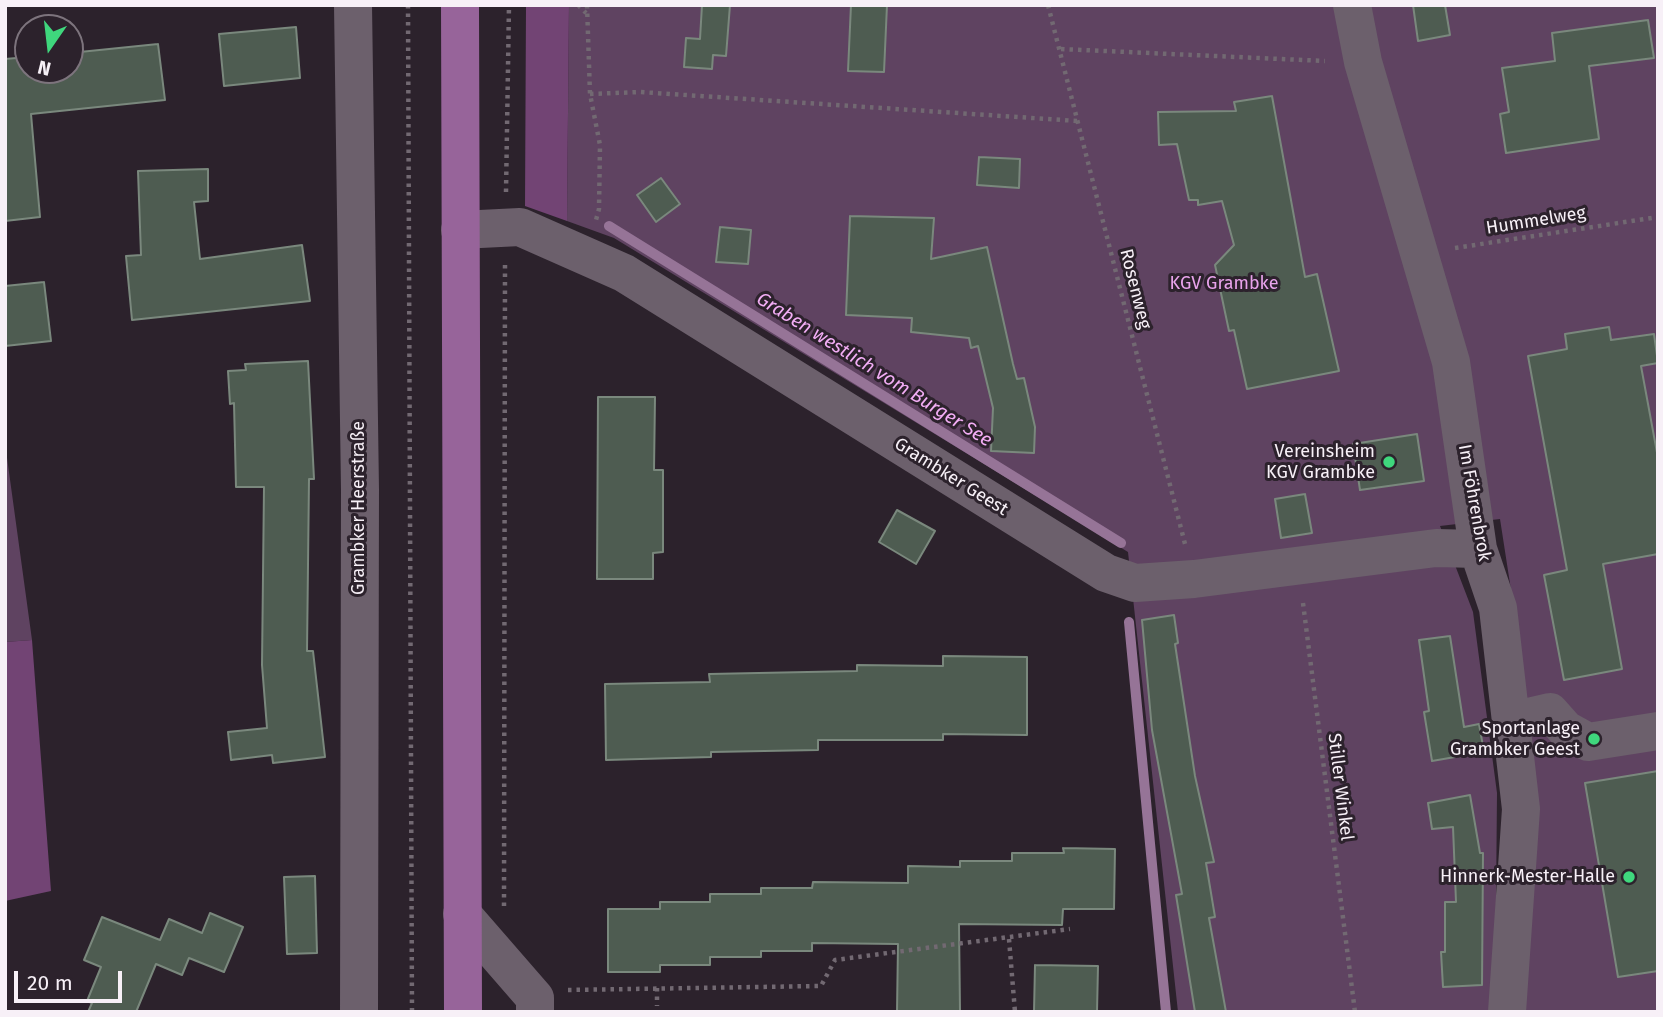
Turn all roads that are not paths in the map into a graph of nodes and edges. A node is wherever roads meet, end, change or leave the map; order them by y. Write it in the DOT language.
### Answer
graph roads {
  1 [pos="353,5"];
  2 [pos="460,5"];
  3 [pos="1352,5"];
  4 [pos="460,230"];
  5 [pos="1478,548"];
  6 [pos="1511,720"];
  7 [pos="1658,731"];
  8 [pos="463,914"];
  9 [pos="535,1005"];
  10 [pos="359,1012"];
  11 [pos="463,1012"];
  12 [pos="1507,1012"];
  1 -- 10 [label="street, Grambker Heerstraße"];
  2 -- 4 [label="main road"];
  3 -- 5 [label="street, Im Föhrenbrok"];
  4 -- 5 [label="street, Grambker Geest"];
  4 -- 8 [label="main road"];
  5 -- 6 [label="street, Im Föhrenbrok"];
  6 -- 7 [label="street"];
  6 -- 12 [label="street, Im Föhrenbrok"];
  8 -- 9 [label="street"];
  8 -- 11 [label="main road"];
}
